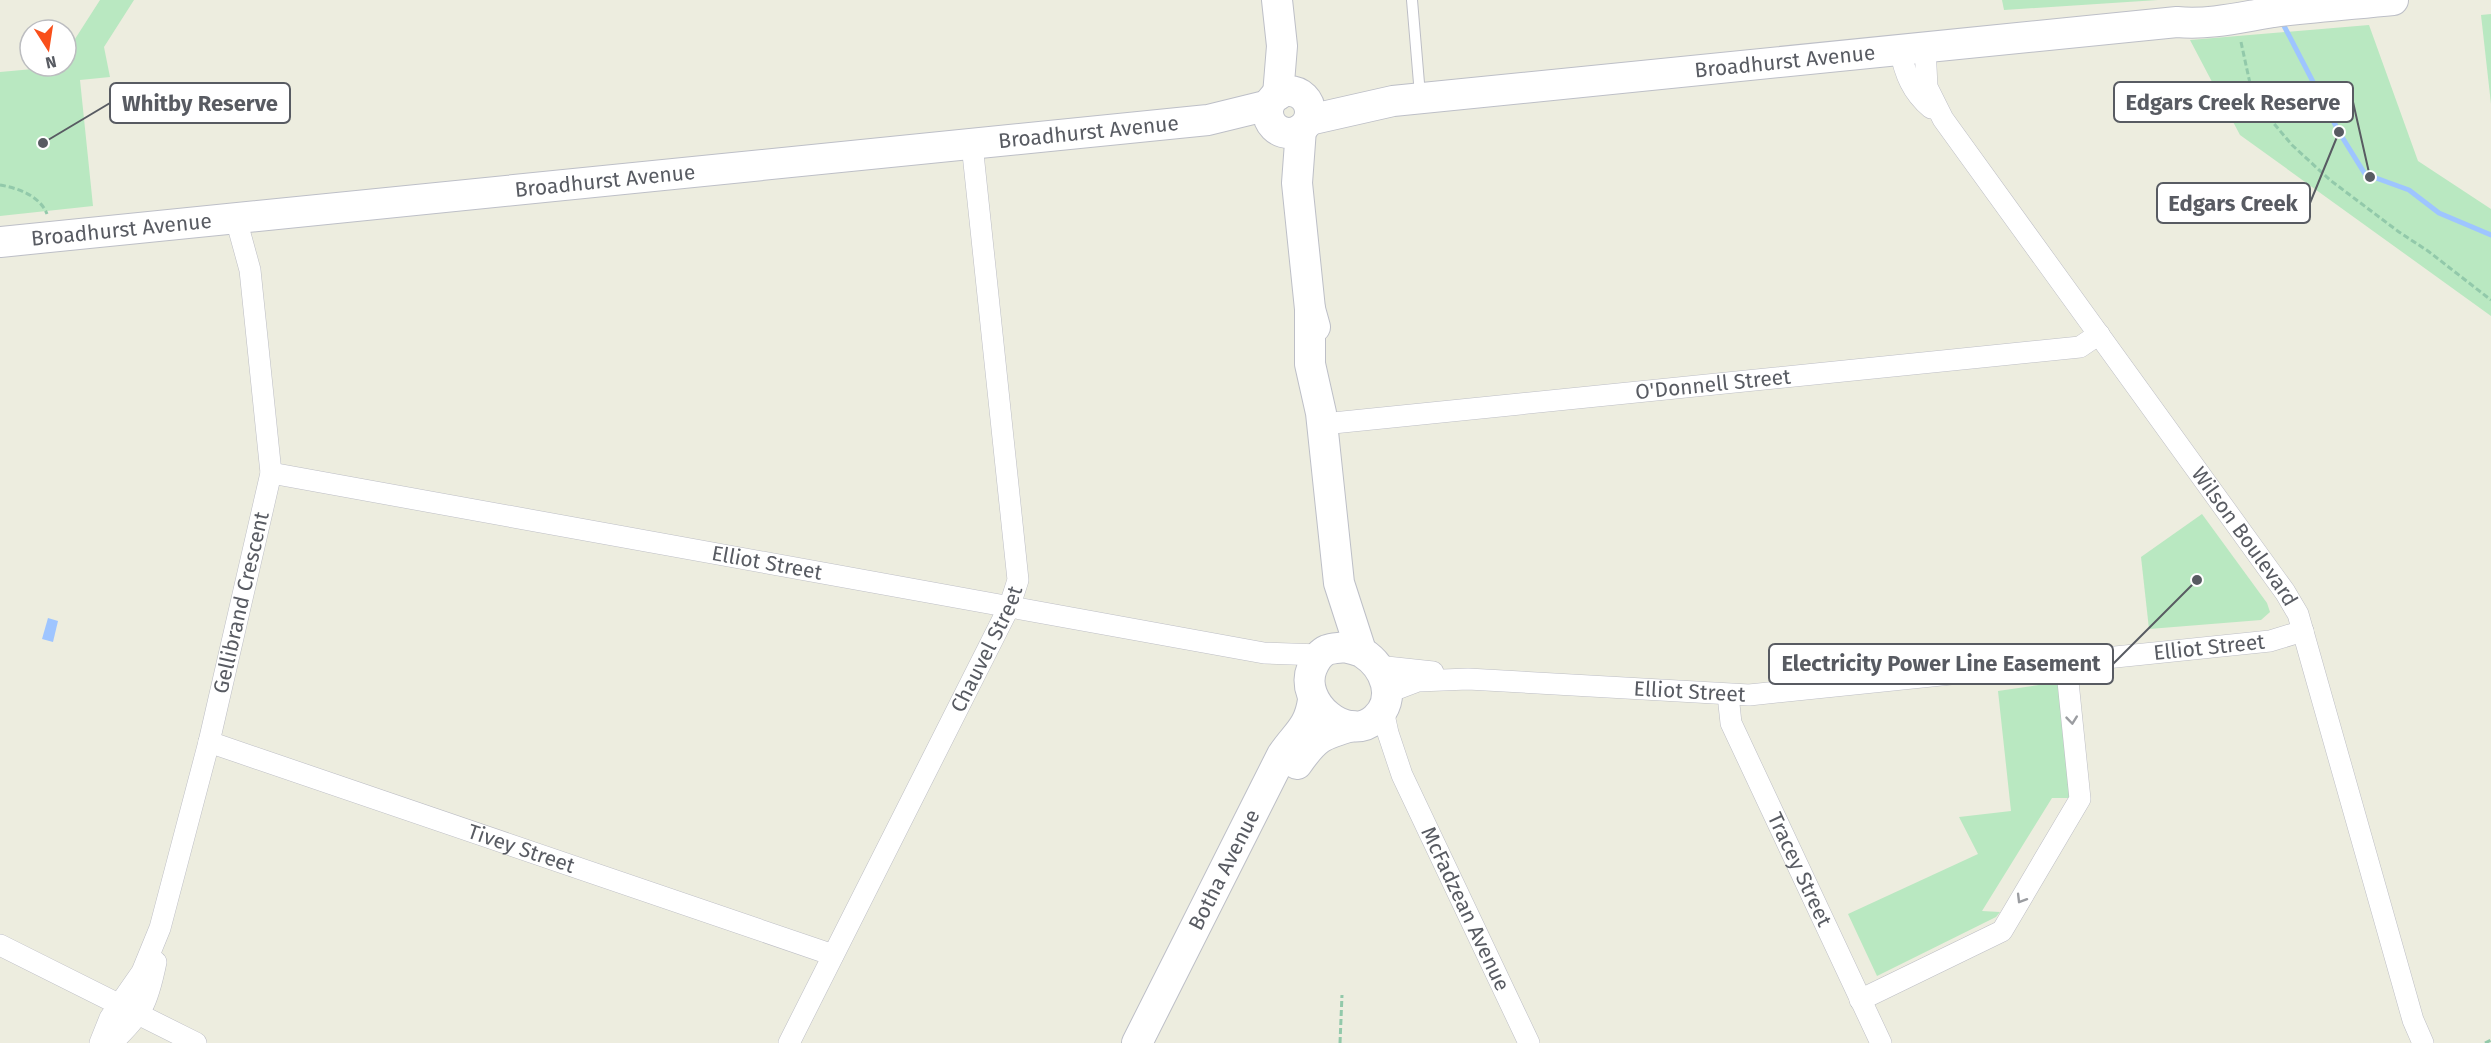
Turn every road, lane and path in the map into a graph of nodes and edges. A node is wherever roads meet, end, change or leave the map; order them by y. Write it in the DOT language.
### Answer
graph roads {
  1 [pos="1277,0"];
  2 [pos="1412,0"];
  3 [pos="2393,0"];
  4 [pos="2247,16"];
  5 [pos="1912,48"];
  6 [pos="1407,100"];
  7 [pos="1289,112"];
  8 [pos="972,144"];
  9 [pos="0,185"];
  10 [pos="47,214"];
  11 [pos="246,218"];
  12 [pos="0,242"];
  13 [pos="2491,300"];
  14 [pos="2099,334"];
  15 [pos="1322,419"];
  16 [pos="271,473"];
  17 [pos="1339,583"];
  18 [pos="1010,605"];
  19 [pos="2303,632"];
  20 [pos="2066,662"];
  21 [pos="1317,671"];
  22 [pos="1468,679"];
  23 [pos="1377,680"];
  24 [pos="1728,695"];
  25 [pos="1354,727"];
  26 [pos="209,742"];
  27 [pos="1402,775"];
  28 [pos="1230,874"];
  29 [pos="160,928"];
  30 [pos="0,945"];
  31 [pos="832,955"];
  32 [pos="1342,995"];
  33 [pos="1860,1000"];
  34 [pos="120,1004"];
  35 [pos="139,1015"];
  36 [pos="2413,1020"];
  37 [pos="2491,1040"];
  38 [pos="100,1043"];
  39 [pos="112,1043"];
  40 [pos="196,1043"];
  41 [pos="789,1043"];
  42 [pos="1137,1043"];
  43 [pos="1155,1043"];
  44 [pos="1340,1043"];
  45 [pos="1529,1043"];
  46 [pos="1881,1043"];
  47 [pos="2414,1043"];
  48 [pos="2423,1043"];
  49 [pos="2485,1043"];
  1 -- 7 [label="street, McFadzean Avenue"];
  2 -- 6 [label="lane"];
  3 -- 4 [label="street, Broadhurst Avenue"];
  4 -- 5 [label="street, Broadhurst Avenue"];
  4 -- 13 [label="path"];
  5 -- 6 [label="street, Broadhurst Avenue"];
  5 -- 14 [label="street, Wilson Boulevard"];
  6 -- 7 [label="street, Broadhurst Avenue"];
  7 -- 8 [label="street, Broadhurst Avenue"];
  7 -- 15 [label="street, McFadzean Avenue"];
  8 -- 11 [label="street, Broadhurst Avenue"];
  8 -- 18 [label="street, Chauvel Street"];
  9 -- 10 [label="path"];
  11 -- 12 [label="street, Broadhurst Avenue"];
  11 -- 16 [label="street, Gellibrand Crescent"];
  14 -- 15 [label="street, O'Donnell Street"];
  14 -- 19 [label="street, Wilson Boulevard"];
  15 -- 17 [label="street, McFadzean Avenue"];
  16 -- 18 [label="street, Elliot Street"];
  16 -- 26 [label="street, Gellibrand Crescent"];
  17 -- 21 [label="street, McFadzean Avenue"];
  17 -- 23 [label="street, McFadzean Avenue"];
  18 -- 21 [label="street, Elliot Street"];
  18 -- 31 [label="street, Chauvel Street"];
  19 -- 20 [label="street, Elliot Street"];
  19 -- 36 [label="street, Wilson Boulevard"];
  20 -- 24 [label="street, Elliot Street"];
  20 -- 33 [label="street, one-way"];
  21 -- 23 [label="street"];
  21 -- 25 [label="street"];
  21 -- 28 [label="street, Botha Avenue"];
  22 -- 23 [label="street, Elliot Street"];
  22 -- 23 [label="street, Elliot Street"];
  22 -- 24 [label="street, Elliot Street"];
  23 -- 25 [label="street"];
  23 -- 27 [label="street, McFadzean Avenue"];
  24 -- 33 [label="street, Tracey Street"];
  25 -- 27 [label="street, McFadzean Avenue"];
  25 -- 28 [label="street, Botha Avenue"];
  26 -- 29 [label="street, Gellibrand Crescent"];
  26 -- 31 [label="street, Tivey Street"];
  27 -- 45 [label="street, McFadzean Avenue"];
  28 -- 42 [label="street, Botha Avenue"];
  28 -- 43 [label="street, Botha Avenue"];
  29 -- 34 [label="street, Gellibrand Crescent"];
  29 -- 35 [label="street, Gellibrand Crescent"];
  30 -- 34 [label="street"];
  31 -- 41 [label="street, Chauvel Street"];
  32 -- 44 [label="path"];
  33 -- 46 [label="street, Tracey Street"];
  34 -- 35 [label="street"];
  34 -- 38 [label="street, Gellibrand Crescent"];
  35 -- 39 [label="street, Gellibrand Crescent"];
  35 -- 40 [label="street"];
  36 -- 47 [label="street, Wilson Boulevard"];
  36 -- 48 [label="street, Wilson Boulevard"];
  37 -- 49 [label="path"];
}
